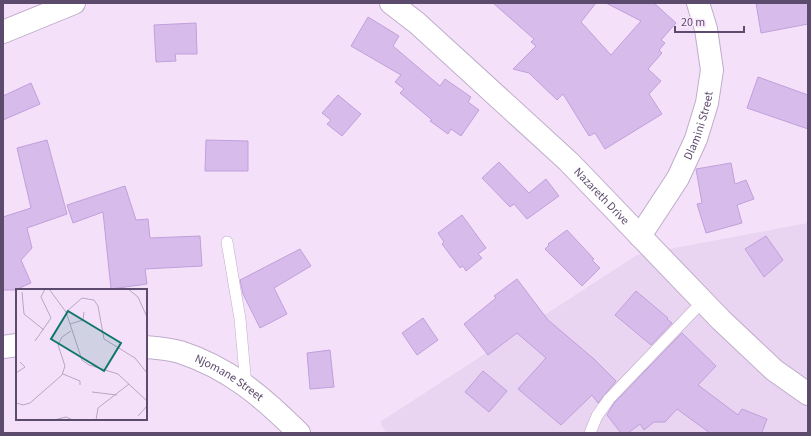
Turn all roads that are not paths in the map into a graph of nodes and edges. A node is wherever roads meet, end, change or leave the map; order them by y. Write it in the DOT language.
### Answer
graph roads {
  1 [pos="74,3"];
  2 [pos="391,3"];
  3 [pos="698,3"];
  4 [pos="3,32"];
  5 [pos="640,236"];
  6 [pos="227,242"];
  7 [pos="703,301"];
  8 [pos="16,345"];
  9 [pos="3,347"];
  10 [pos="147,347"];
  11 [pos="246,386"];
  12 [pos="808,394"];
  13 [pos="299,433"];
  14 [pos="590,433"];
  1 -- 4 [label="street"];
  2 -- 5 [label="street, Nazareth Drive"];
  3 -- 5 [label="street, Dlamini Street"];
  5 -- 7 [label="street, Nazareth Drive"];
  6 -- 11 [label="lane"];
  7 -- 12 [label="street, Nazareth Drive"];
  7 -- 14 [label="lane"];
  8 -- 9 [label="street"];
  10 -- 11 [label="street, Njomane Street"];
  11 -- 13 [label="street, Njomane Street"];
}
